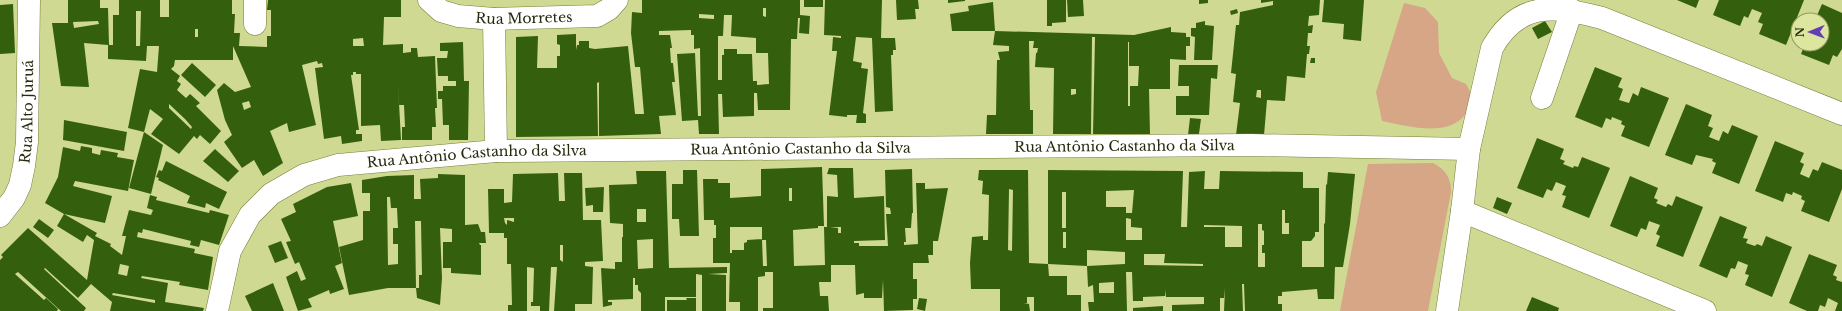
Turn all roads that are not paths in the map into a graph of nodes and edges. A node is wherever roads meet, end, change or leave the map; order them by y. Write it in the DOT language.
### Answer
graph roads {
  1 [pos="29,0"];
  2 [pos="255,0"];
  3 [pos="429,0"];
  4 [pos="617,0"];
  5 [pos="1572,10"];
  6 [pos="494,19"];
  7 [pos="255,24"];
  8 [pos="1542,98"];
  9 [pos="1842,114"];
  10 [pos="1469,149"];
  11 [pos="496,151"];
  12 [pos="10,185"];
  13 [pos="1462,210"];
  14 [pos="0,216"];
  15 [pos="217,311"];
  16 [pos="1447,311"];
  17 [pos="1705,311"];
  1 -- 12 [label="street, Rua Alto Juruá"];
  2 -- 7 [label="street"];
  3 -- 6 [label="street, Rua Morretes"];
  4 -- 6 [label="street, Rua Morretes"];
  5 -- 8 [label="street"];
  5 -- 9 [label="street"];
  5 -- 10 [label="street"];
  6 -- 11 [label="street"];
  10 -- 11 [label="street, Rua Antônio Castanho da Silva"];
  10 -- 13 [label="street"];
  11 -- 15 [label="street, Rua Antônio Castanho da Silva"];
  12 -- 14 [label="street, Rua Alto Juruá"];
  13 -- 16 [label="street"];
  13 -- 17 [label="street"];
}
